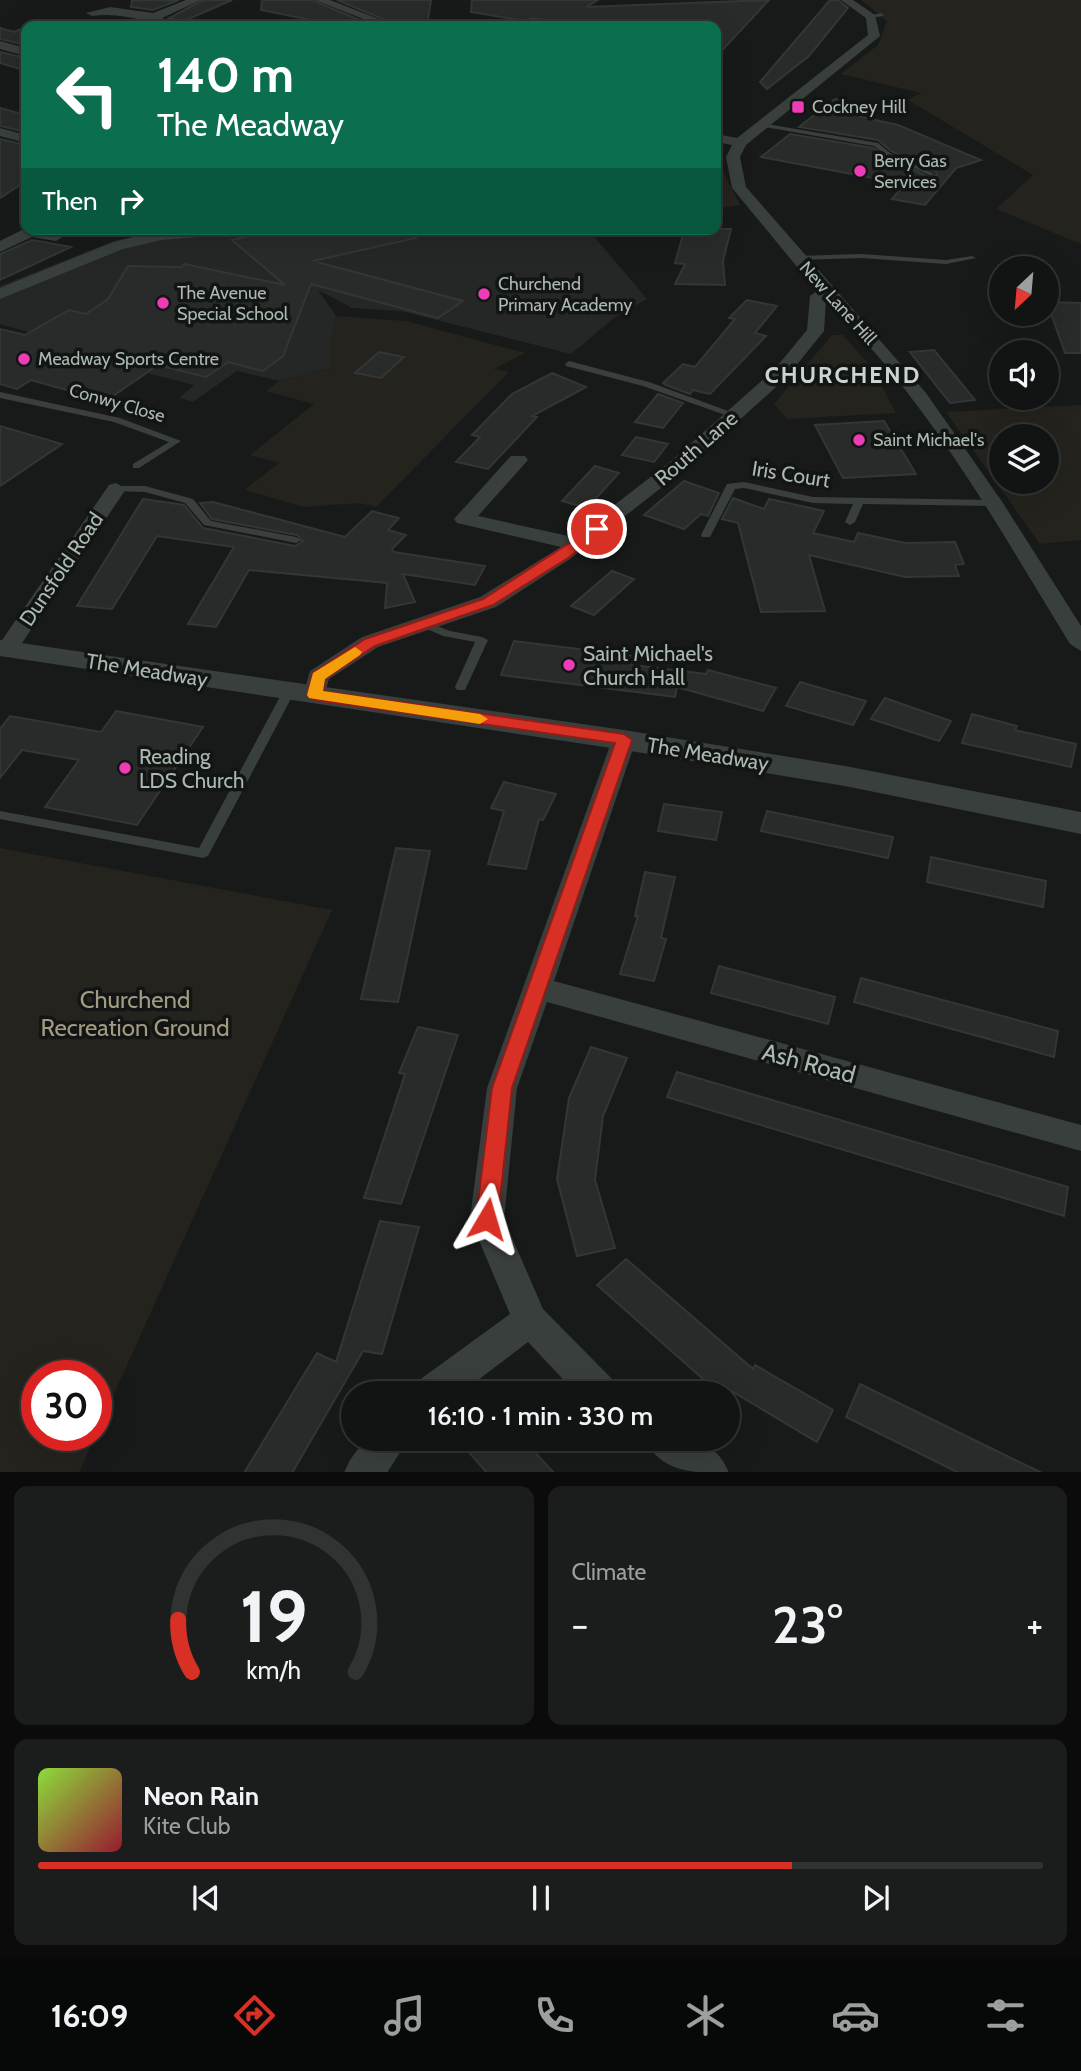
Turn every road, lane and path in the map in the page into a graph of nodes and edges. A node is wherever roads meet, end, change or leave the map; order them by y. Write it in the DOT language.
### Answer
graph roads {
  1 [pos="196,0"];
  2 [pos="320,0"];
  3 [pos="846,0"];
  4 [pos="92,13"];
  5 [pos="882,15"];
  6 [pos="869,16"];
  7 [pos="154,17"];
  8 [pos="160,21"];
  9 [pos="377,21"];
  10 [pos="0,45"];
  11 [pos="21,51"];
  12 [pos="761,125"];
  13 [pos="0,132"];
  14 [pos="21,138"];
  15 [pos="721,139"];
  16 [pos="740,143"];
  17 [pos="931,174"];
  18 [pos="24,235"];
  19 [pos="49,235"];
  20 [pos="162,235"];
  21 [pos="55,236"];
  22 [pos="0,247"];
  23 [pos="797,258"];
  24 [pos="972,258"];
  25 [pos="0,293"];
  26 [pos="827,293"];
  27 [pos="828,329"];
  28 [pos="861,329"];
  29 [pos="569,364"];
  30 [pos="0,394"];
  31 [pos="734,415"];
  32 [pos="518,460"];
  33 [pos="136,466"];
  34 [pos="116,489"];
  35 [pos="859,501"];
  36 [pos="993,503"];
  37 [pos="850,522"];
  38 [pos="706,535"];
  39 [pos="296,540"];
  40 [pos="577,544"];
  41 [pos="422,623"];
  42 [pos="1081,644"];
  43 [pos="4,648"];
  44 [pos="461,687"];
  45 [pos="302,693"];
  46 [pos="624,740"];
  47 [pos="0,815"];
  48 [pos="1081,823"];
  49 [pos="538,988"];
  50 [pos="1081,1138"];
  51 [pos="530,1320"];
  52 [pos="447,1381"];
  53 [pos="589,1381"];
  54 [pos="380,1451"];
  55 [pos="681,1451"];
  56 [pos="363,1472"];
  57 [pos="710,1472"];
  1 -- 7 [label="street"];
  2 -- 9 [label="street"];
  3 -- 6 [label="street"];
  4 -- 7 [label="street"];
  5 -- 6 [label="lane"];
  6 -- 12 [label="street"];
  7 -- 8 [label="street"];
  10 -- 11 [label="street"];
  12 -- 16 [label="street"];
  12 -- 17 [label="lane"];
  13 -- 14 [label="street"];
  15 -- 16 [label="street"];
  16 -- 23 [label="street, New Lane Hill"];
  18 -- 22 [label="street"];
  19 -- 21 [label="street"];
  20 -- 25 [label="street"];
  23 -- 24 [label="lane"];
  23 -- 26 [label="street, New Lane Hill"];
  26 -- 27 [label="street"];
  26 -- 28 [label="street, New Lane Hill"];
  27 -- 28 [label="street"];
  27 -- 31 [label="street, Routh Lane"];
  28 -- 36 [label="street, New Lane Hill"];
  29 -- 31 [label="lane"];
  30 -- 33 [label="lane, Conwy Close"];
  31 -- 40 [label="street, Routh Lane"];
  32 -- 40 [label="street"];
  34 -- 39 [label="lane"];
  34 -- 43 [label="street, Dunsfold Road"];
  35 -- 36 [label="lane, Iris Court"];
  35 -- 37 [label="lane"];
  35 -- 38 [label="lane, Iris Court"];
  36 -- 42 [label="street, New Lane Hill"];
  40 -- 41 [label="street, Routh Lane"];
  41 -- 44 [label="lane"];
  41 -- 45 [label="street, Routh Lane"];
  43 -- 45 [label="street, The Meadway"];
  45 -- 46 [label="street, The Meadway"];
  45 -- 47 [label="lane"];
  46 -- 48 [label="street, The Meadway"];
  46 -- 49 [label="street"];
  49 -- 50 [label="street, Ash Road"];
  49 -- 51 [label="street"];
  51 -- 52 [label="street"];
  51 -- 53 [label="street"];
  54 -- 56 [label="street"];
  55 -- 57 [label="street"];
}
